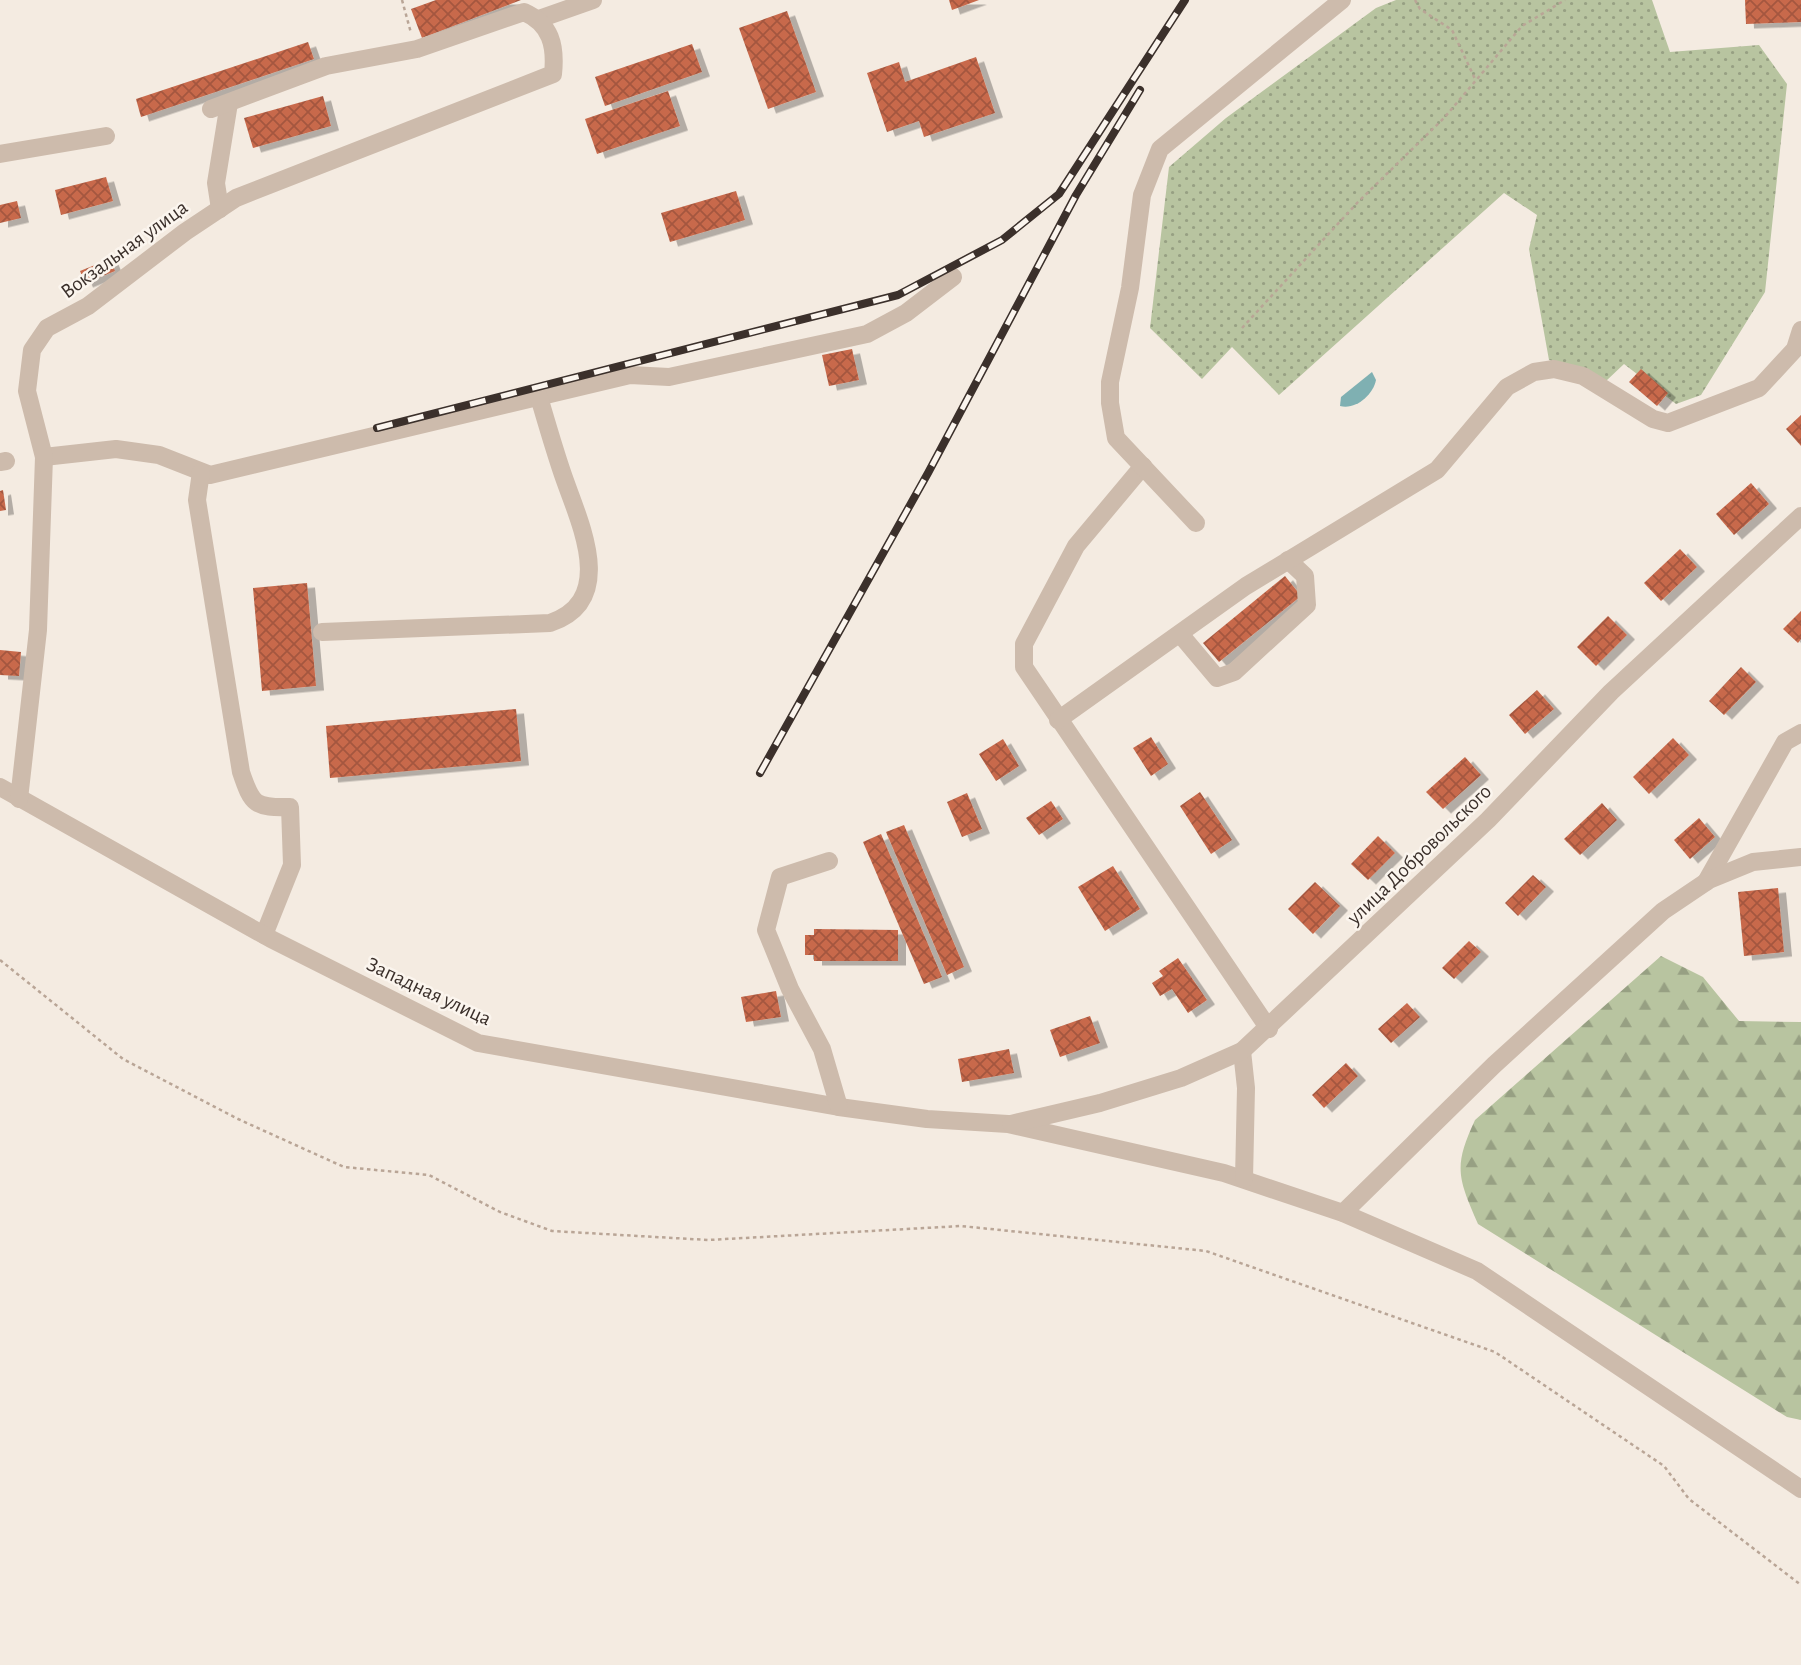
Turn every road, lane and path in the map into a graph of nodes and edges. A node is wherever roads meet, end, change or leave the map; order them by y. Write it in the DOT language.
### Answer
graph roads {
  1 [pos="402,0"];
  2 [pos="593,0"];
  3 [pos="1342,0"];
  4 [pos="1415,0"];
  5 [pos="1565,0"];
  6 [pos="539,19"];
  7 [pos="417,50"];
  8 [pos="1476,80"];
  9 [pos="229,103"];
  10 [pos="211,110"];
  11 [pos="106,136"];
  12 [pos="0,154"];
  13 [pos="220,209"];
  14 [pos="953,277"];
  15 [pos="1242,328"];
  16 [pos="1801,330"];
  17 [pos="539,397"];
  18 [pos="44,457"];
  19 [pos="1143,466"];
  20 [pos="201,472"];
  21 [pos="1801,516"];
  22 [pos="1196,523"];
  23 [pos="1288,560"];
  24 [pos="322,632"];
  25 [pos="1180,634"];
  26 [pos="1058,720"];
  27 [pos="1801,733"];
  28 [pos="0,788"];
  29 [pos="19,799"];
  30 [pos="1801,857"];
  31 [pos="828,861"];
  32 [pos="1706,882"];
  33 [pos="264,935"];
  34 [pos="0,960"];
  35 [pos="1269,1028"];
  36 [pos="1242,1051"];
  37 [pos="839,1107"];
  38 [pos="1008,1124"];
  39 [pos="1244,1179"];
  40 [pos="1343,1213"];
  41 [pos="1801,1489"];
  42 [pos="1801,1585"];
  1 -- 7 [label="path"];
  2 -- 6 [label="street"];
  3 -- 19 [label="street"];
  4 -- 8 [label="path"];
  5 -- 8 [label="path"];
  6 -- 7 [label="street"];
  6 -- 13 [label="street, Вокзальная улица"];
  7 -- 9 [label="street"];
  8 -- 15 [label="path"];
  9 -- 10 [label="street"];
  9 -- 13 [label="street"];
  11 -- 12 [label="street"];
  13 -- 18 [label="street, Вокзальная улица"];
  14 -- 17 [label="street"];
  16 -- 23 [label="street"];
  17 -- 20 [label="street"];
  17 -- 24 [label="street"];
  18 -- 20 [label="street"];
  18 -- 29 [label="street, Вокзальная улица"];
  19 -- 22 [label="street"];
  19 -- 26 [label="street"];
  20 -- 33 [label="street"];
  21 -- 35 [label="street, улица Добровольского"];
  23 -- 25 [label="street"];
  23 -- 25 [label="street"];
  25 -- 26 [label="street"];
  26 -- 35 [label="street"];
  27 -- 32 [label="street"];
  28 -- 29 [label="street, Западная улица"];
  29 -- 33 [label="street, Западная улица"];
  30 -- 32 [label="street"];
  31 -- 37 [label="street"];
  32 -- 40 [label="street"];
  33 -- 37 [label="street, Западная улица"];
  34 -- 42 [label="path"];
  35 -- 36 [label="street, улица Добровольского"];
  36 -- 38 [label="street, улица Добровольского"];
  36 -- 39 [label="street"];
  37 -- 38 [label="street, Западная улица"];
  38 -- 39 [label="street"];
  39 -- 40 [label="street"];
  40 -- 41 [label="street"];
}
